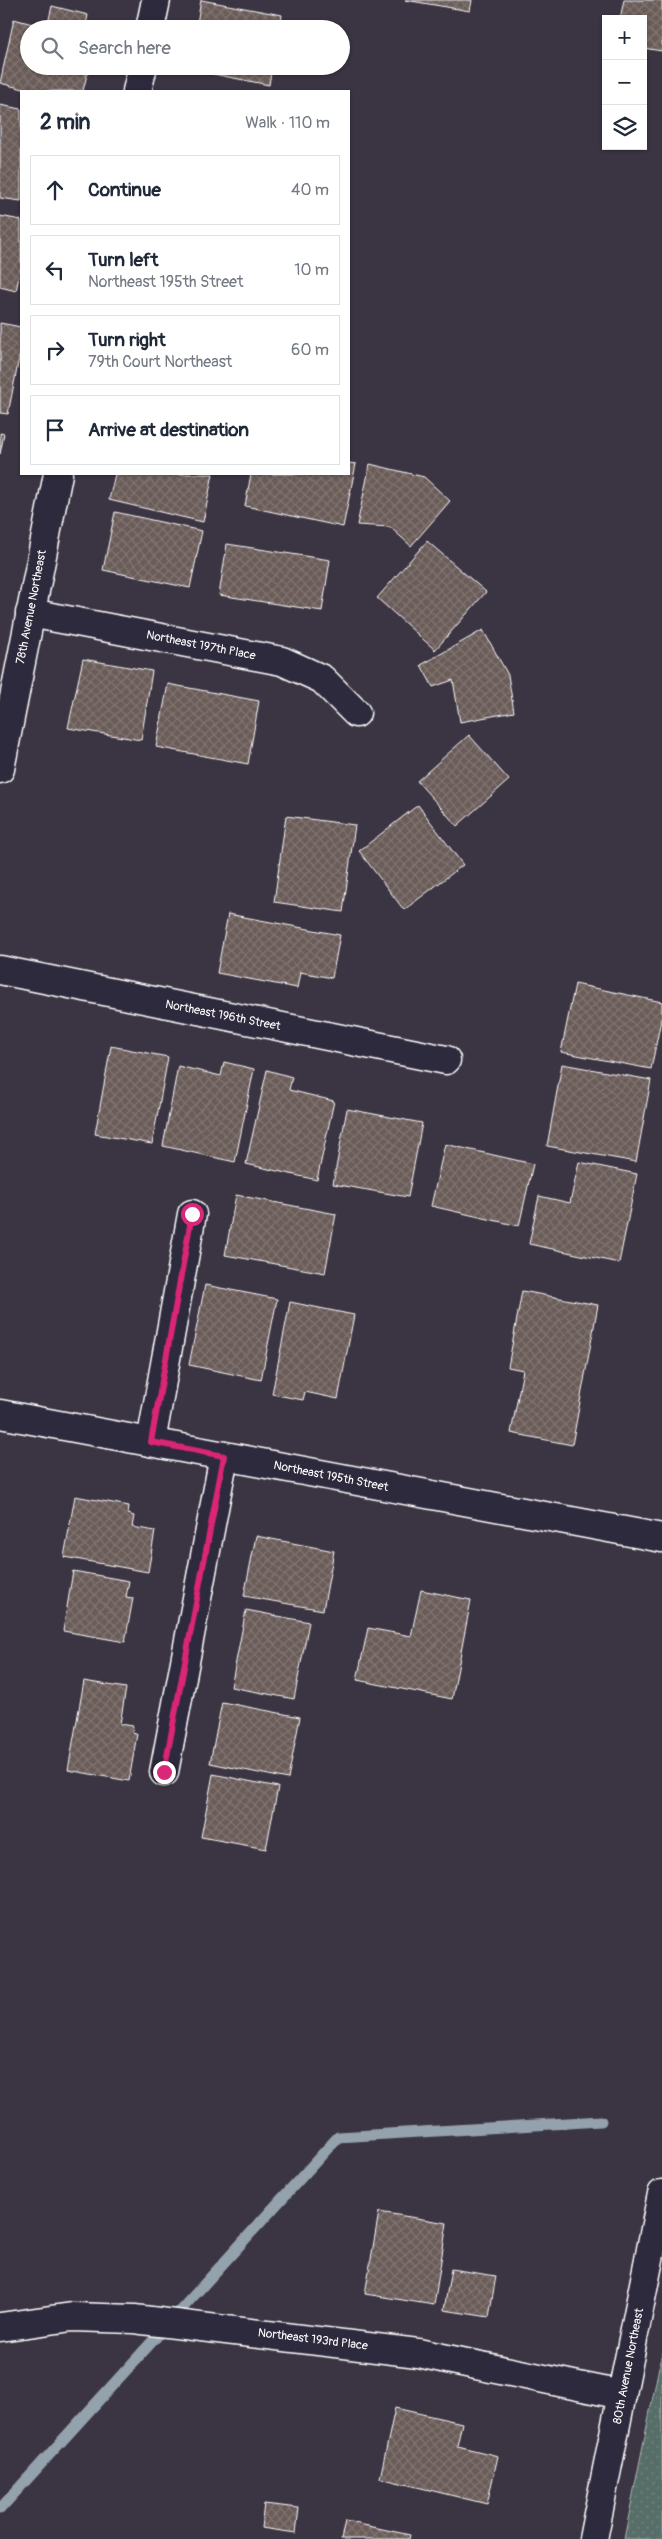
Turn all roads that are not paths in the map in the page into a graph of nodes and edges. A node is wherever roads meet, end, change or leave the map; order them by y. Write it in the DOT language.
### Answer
graph roads {
  1 [pos="156,0"];
  2 [pos="152,20"];
  3 [pos="141,75"];
  4 [pos="138,90"];
  5 [pos="58,475"];
  6 [pos="30,613"];
  7 [pos="356,713"];
  8 [pos="0,769"];
  9 [pos="0,970"];
  10 [pos="446,1060"];
  11 [pos="192,1214"];
  12 [pos="0,1414"];
  13 [pos="151,1442"];
  14 [pos="224,1456"];
  15 [pos="662,1538"];
  16 [pos="164,1772"];
  17 [pos="662,2194"];
  18 [pos="0,2327"];
  19 [pos="622,2395"];
  20 [pos="593,2539"];
  1 -- 2 [label="street"];
  3 -- 4 [label="street"];
  5 -- 6 [label="street, 78th Avenue Northeast"];
  6 -- 7 [label="street, Northeast 197th Place"];
  6 -- 8 [label="street, 78th Avenue Northeast"];
  9 -- 10 [label="street, Northeast 196th Street"];
  11 -- 13 [label="street"];
  12 -- 13 [label="street, Northeast 195th Street"];
  13 -- 14 [label="street, Northeast 195th Street"];
  14 -- 15 [label="street, Northeast 195th Street"];
  14 -- 16 [label="street"];
  17 -- 19 [label="street, 80th Avenue Northeast"];
  18 -- 19 [label="street, Northeast 193rd Place"];
  19 -- 20 [label="street, 80th Avenue Northeast"];
}
